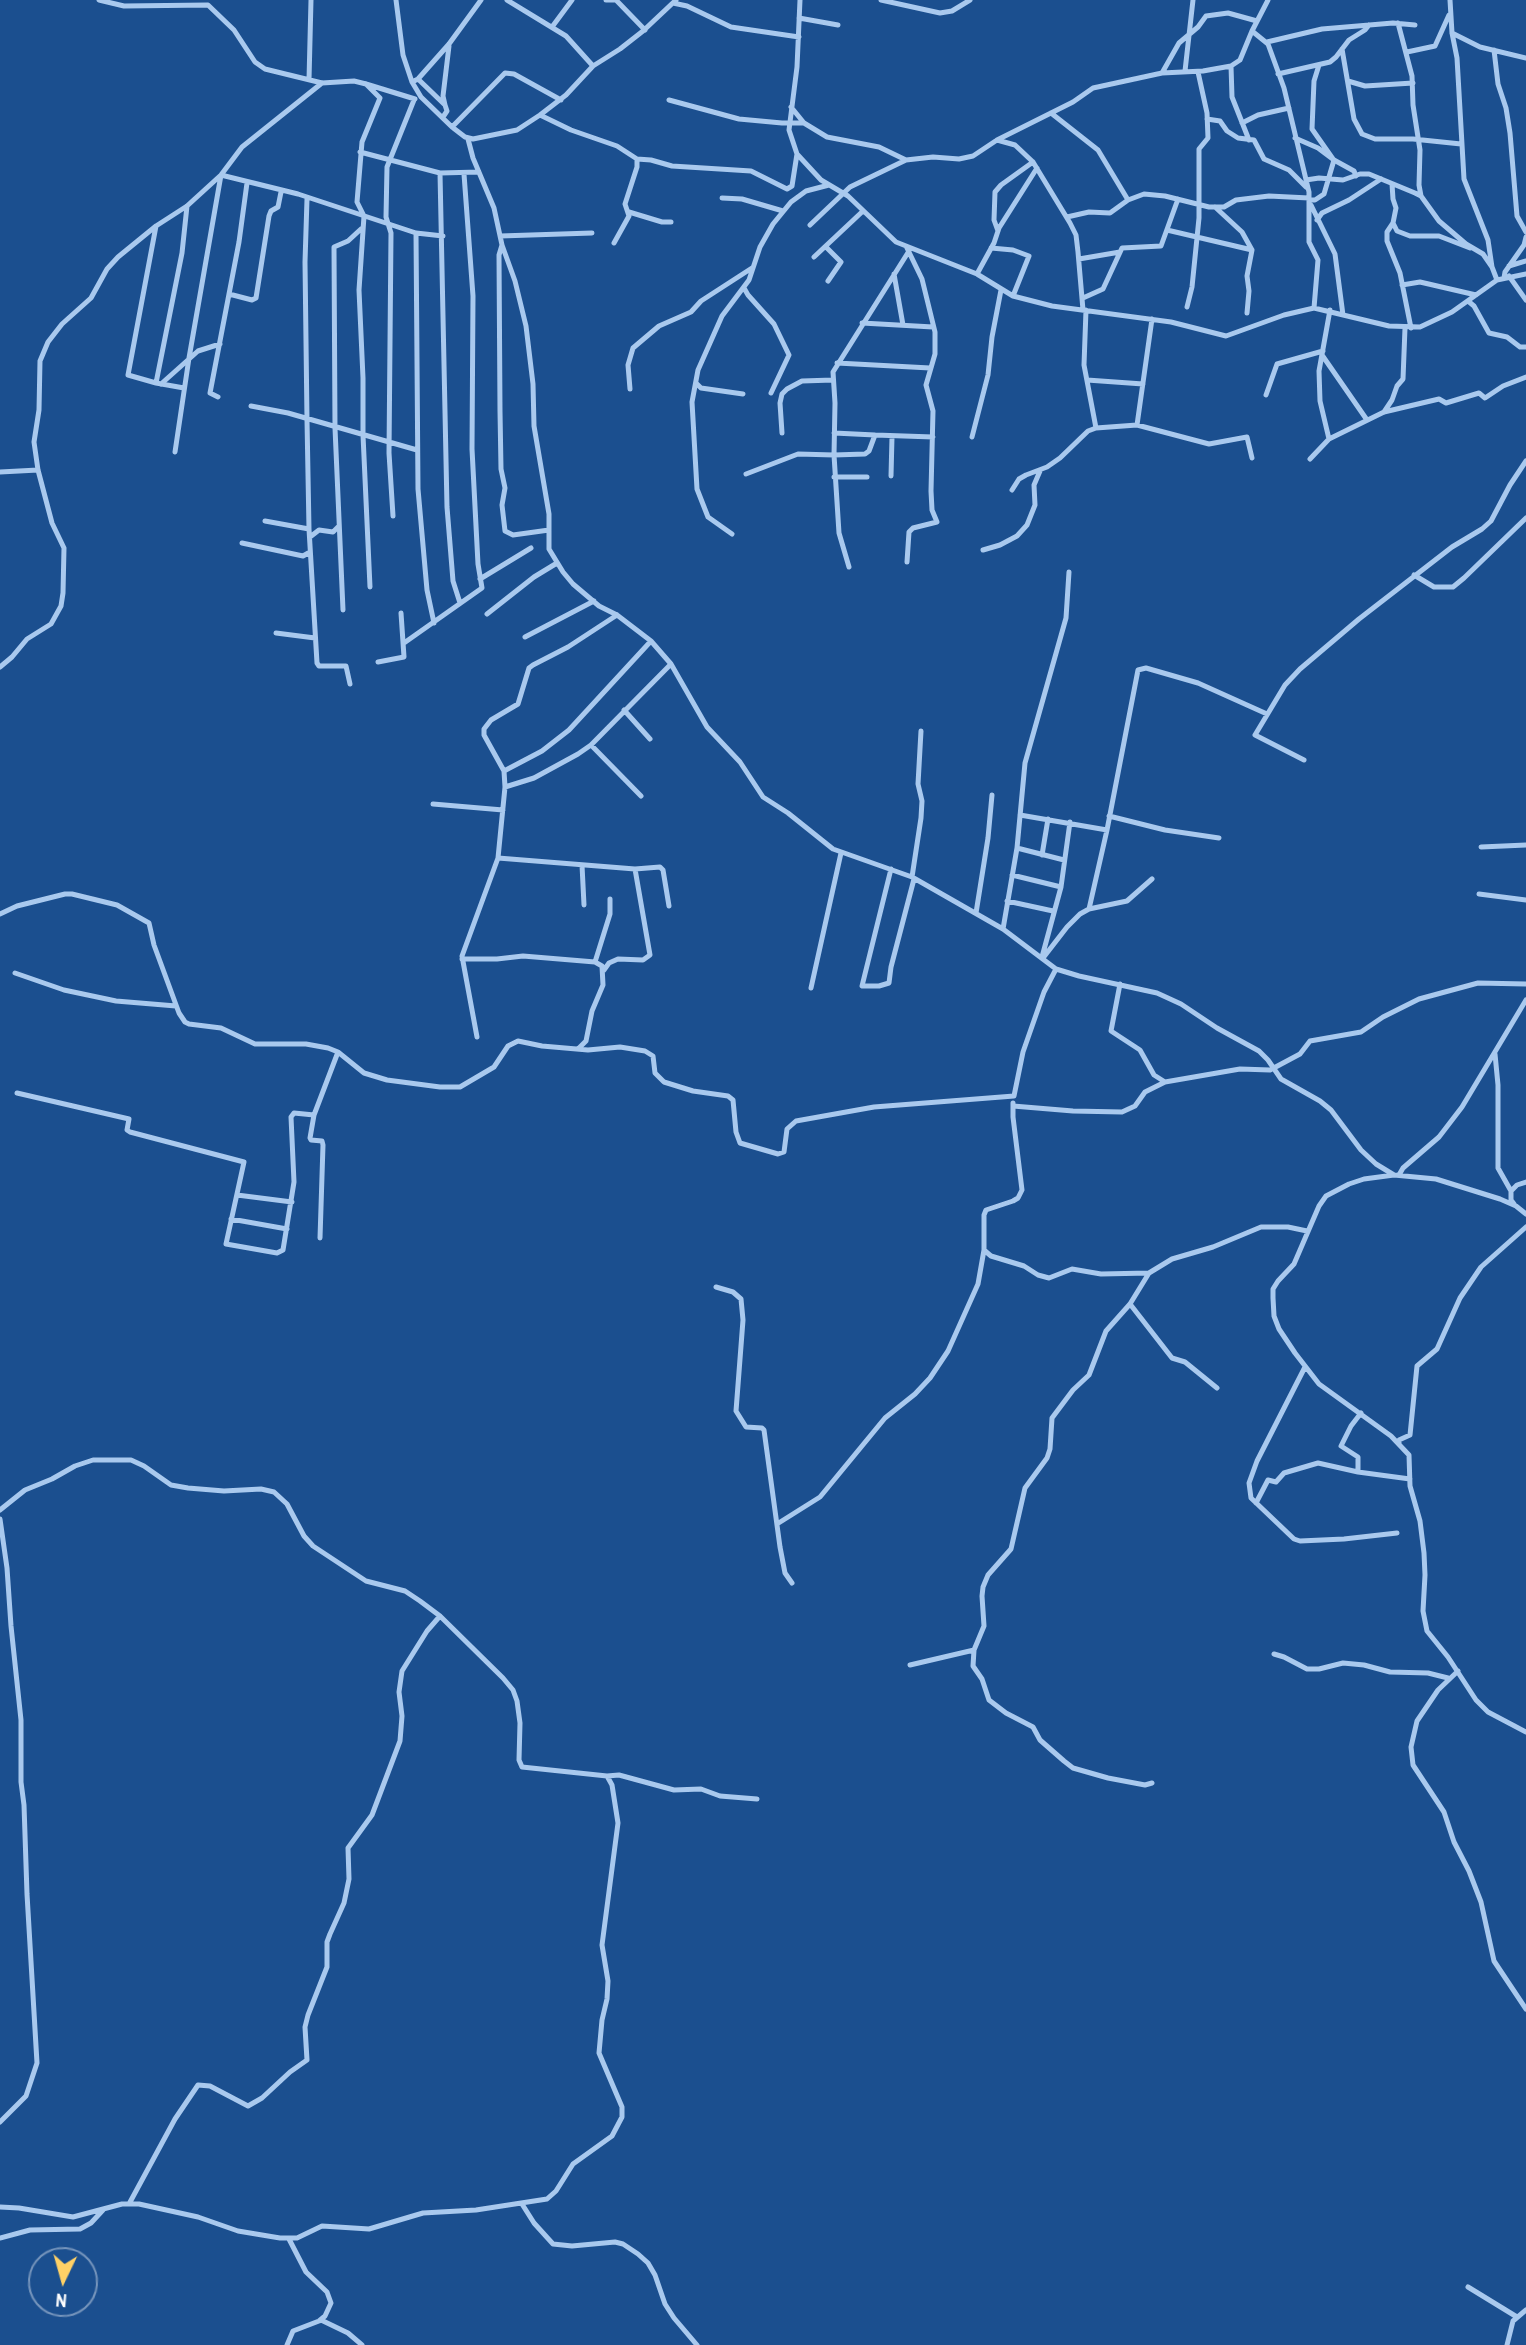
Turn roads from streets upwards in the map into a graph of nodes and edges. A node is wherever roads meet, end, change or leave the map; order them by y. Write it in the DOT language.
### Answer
graph roads {
  1 [pos="99,0"];
  2 [pos="311,0"];
  3 [pos="396,0"];
  4 [pos="481,0"];
  5 [pos="507,0"];
  6 [pos="572,0"];
  7 [pos="606,0"];
  8 [pos="615,0"];
  9 [pos="800,0"];
  10 [pos="881,0"];
  11 [pos="970,0"];
  12 [pos="1193,0"];
  13 [pos="1268,0"];
  14 [pos="1450,0"];
  15 [pos="675,1"];
  16 [pos="924,1"];
  17 [pos="148,2"];
  18 [pos="920,10"];
  19 [pos="1450,11"];
  20 [pos="799,18"];
  21 [pos="1257,21"];
  22 [pos="1398,23"];
  23 [pos="1415,24"];
  24 [pos="838,25"];
  25 [pos="1369,25"];
  26 [pos="552,27"];
  27 [pos="645,30"];
  28 [pos="1252,31"];
  29 [pos="1190,32"];
  30 [pos="1452,33"];
  31 [pos="799,37"];
  32 [pos="1267,42"];
  33 [pos="449,44"];
  34 [pos="1342,49"];
  35 [pos="1494,50"];
  36 [pos="1407,52"];
  37 [pos="1526,58"];
  38 [pos="1319,65"];
  39 [pos="593,66"];
  40 [pos="1231,66"];
  41 [pos="1185,71"];
  42 [pos="1198,72"];
  43 [pos="1162,73"];
  44 [pos="1278,74"];
  45 [pos="418,79"];
  46 [pos="309,80"];
  47 [pos="1348,81"];
  48 [pos="412,82"];
  49 [pos="321,83"];
  50 [pos="1413,83"];
  51 [pos="366,84"];
  52 [pos="421,97"];
  53 [pos="414,100"];
  54 [pos="561,100"];
  55 [pos="670,100"];
  56 [pos="444,105"];
  57 [pos="791,107"];
  58 [pos="1289,108"];
  59 [pos="1051,113"];
  60 [pos="540,115"];
  61 [pos="443,117"];
  62 [pos="1207,119"];
  63 [pos="790,123"];
  64 [pos="804,123"];
  65 [pos="1242,123"];
  66 [pos="452,127"];
  67 [pos="1295,138"];
  68 [pos="468,139"];
  69 [pos="1418,139"];
  70 [pos="997,140"];
  71 [pos="1249,140"];
  72 [pos="1461,144"];
  73 [pos="360,152"];
  74 [pos="797,154"];
  75 [pos="389,159"];
  76 [pos="637,159"];
  77 [pos="906,160"];
  78 [pos="1334,160"];
  79 [pos="1033,162"];
  80 [pos="1037,168"];
  81 [pos="479,172"];
  82 [pos="440,173"];
  83 [pos="464,174"];
  84 [pos="221,175"];
  85 [pos="1356,176"];
  86 [pos="1328,177"];
  87 [pos="1381,179"];
  88 [pos="1306,180"];
  89 [pos="247,183"];
  90 [pos="1392,184"];
  91 [pos="829,185"];
  92 [pos="1308,189"];
  93 [pos="281,192"];
  94 [pos="843,192"];
  95 [pos="1421,196"];
  96 [pos="722,198"];
  97 [pos="307,199"];
  98 [pos="1178,199"];
  99 [pos="1128,200"];
  100 [pos="1309,200"];
  101 [pos="1199,205"];
  102 [pos="187,206"];
  103 [pos="1215,207"];
  104 [pos="783,211"];
  105 [pos="863,211"];
  106 [pos="629,212"];
  107 [pos="364,216"];
  108 [pos="1066,217"];
  109 [pos="1317,220"];
  110 [pos="671,222"];
  111 [pos="1393,223"];
  112 [pos="388,225"];
  113 [pos="810,225"];
  114 [pos="156,226"];
  115 [pos="362,228"];
  116 [pos="1167,230"];
  117 [pos="998,231"];
  118 [pos="416,233"];
  119 [pos="592,233"];
  120 [pos="1526,234"];
  121 [pos="443,236"];
  122 [pos="500,236"];
  123 [pos="1196,238"];
  124 [pos="614,243"];
  125 [pos="502,245"];
  126 [pos="826,247"];
  127 [pos="991,248"];
  128 [pos="908,249"];
  129 [pos="1474,249"];
  130 [pos="1252,250"];
  131 [pos="1120,252"];
  132 [pos="814,257"];
  133 [pos="1079,259"];
  134 [pos="1526,261"];
  135 [pos="1492,267"];
  136 [pos="1509,267"];
  137 [pos="752,268"];
  138 [pos="894,274"];
  139 [pos="977,274"];
  140 [pos="1526,274"];
  141 [pos="1507,277"];
  142 [pos="1497,280"];
  143 [pos="828,281"];
  144 [pos="1402,285"];
  145 [pos="744,288"];
  146 [pos="1001,290"];
  147 [pos="229,294"];
  148 [pos="1476,295"];
  149 [pos="1013,296"];
  150 [pos="1083,298"];
  151 [pos="1526,300"];
  152 [pos="1468,301"];
  153 [pos="1187,307"];
  154 [pos="1314,308"];
  155 [pos="1084,310"];
  156 [pos="1330,310"];
  157 [pos="1247,313"];
  158 [pos="1343,315"];
  159 [pos="1152,319"];
  160 [pos="862,323"];
  161 [pos="903,325"];
  162 [pos="933,327"];
  163 [pos="1408,328"];
  164 [pos="220,344"];
  165 [pos="1526,347"];
  166 [pos="1322,353"];
  167 [pos="189,358"];
  168 [pos="837,363"];
  169 [pos="930,369"];
  170 [pos="158,371"];
  171 [pos="173,371"];
  172 [pos="1526,377"];
  173 [pos="833,380"];
  174 [pos="1087,380"];
  175 [pos="696,383"];
  176 [pos="158,384"];
  177 [pos="1143,384"];
  178 [pos="184,388"];
  179 [pos="630,389"];
  180 [pos="771,393"];
  181 [pos="743,394"];
  182 [pos="1266,395"];
  183 [pos="218,397"];
  184 [pos="251,406"];
  185 [pos="1384,412"];
  186 [pos="307,420"];
  187 [pos="1367,420"];
  188 [pos="1138,425"];
  189 [pos="335,428"];
  190 [pos="1096,428"];
  191 [pos="782,433"];
  192 [pos="834,433"];
  193 [pos="363,435"];
  194 [pos="874,435"];
  195 [pos="892,437"];
  196 [pos="933,437"];
  197 [pos="972,437"];
  198 [pos="1329,439"];
  199 [pos="390,443"];
  200 [pos="417,450"];
  201 [pos="174,452"];
  202 [pos="834,455"];
  203 [pos="1252,458"];
  204 [pos="1310,458"];
  205 [pos="1526,461"];
  206 [pos="38,470"];
  207 [pos="1040,471"];
  208 [pos="0,472"];
  209 [pos="746,474"];
  210 [pos="891,476"];
  211 [pos="834,477"];
  212 [pos="867,477"];
  213 [pos="1012,489"];
  214 [pos="393,516"];
  215 [pos="1526,518"];
  216 [pos="265,521"];
  217 [pos="339,526"];
  218 [pos="309,529"];
  219 [pos="549,530"];
  220 [pos="732,534"];
  221 [pos="310,537"];
  222 [pos="242,542"];
  223 [pos="531,548"];
  224 [pos="983,550"];
  225 [pos="310,552"];
  226 [pos="907,562"];
  227 [pos="557,563"];
  228 [pos="849,567"];
  229 [pos="1069,572"];
  230 [pos="1414,575"];
  231 [pos="480,579"];
  232 [pos="370,587"];
  233 [pos="594,601"];
  234 [pos="460,603"];
  235 [pos="343,610"];
  236 [pos="401,613"];
  237 [pos="486,614"];
  238 [pos="617,615"];
  239 [pos="434,623"];
  240 [pos="276,633"];
  241 [pos="525,637"];
  242 [pos="315,638"];
  243 [pos="651,641"];
  244 [pos="404,643"];
  245 [pos="378,662"];
  246 [pos="671,664"];
  247 [pos="0,667"];
  248 [pos="350,684"];
  249 [pos="624,710"];
  250 [pos="1267,714"];
  251 [pos="921,731"];
  252 [pos="650,739"];
  253 [pos="591,745"];
  254 [pos="1304,760"];
  255 [pos="504,771"];
  256 [pos="505,787"];
  257 [pos="992,794"];
  258 [pos="641,796"];
  259 [pos="433,804"];
  260 [pos="503,810"];
  261 [pos="1020,815"];
  262 [pos="1109,816"];
  263 [pos="1048,819"];
  264 [pos="1070,822"];
  265 [pos="1107,830"];
  266 [pos="1219,838"];
  267 [pos="1526,845"];
  268 [pos="1481,847"];
  269 [pos="1017,848"];
  270 [pos="841,853"];
  271 [pos="1042,855"];
  272 [pos="498,858"];
  273 [pos="1064,860"];
  274 [pos="582,865"];
  275 [pos="635,869"];
  276 [pos="891,869"];
  277 [pos="1012,875"];
  278 [pos="913,878"];
  279 [pos="1152,879"];
  280 [pos="1061,887"];
  281 [pos="1479,894"];
  282 [pos="610,899"];
  283 [pos="1526,900"];
  284 [pos="1007,901"];
  285 [pos="584,905"];
  286 [pos="669,906"];
  287 [pos="1089,909"];
  288 [pos="1053,911"];
  289 [pos="976,913"];
  290 [pos="0,914"];
  291 [pos="1003,929"];
  292 [pos="1042,958"];
  293 [pos="462,959"];
  294 [pos="595,962"];
  295 [pos="1056,969"];
  296 [pos="604,970"];
  297 [pos="15,973"];
  298 [pos="1119,984"];
  299 [pos="1526,984"];
  300 [pos="811,988"];
  301 [pos="1526,1000"];
  302 [pos="176,1006"];
  303 [pos="477,1037"];
  304 [pos="578,1049"];
  305 [pos="338,1052"];
  306 [pos="1495,1054"];
  307 [pos="1274,1068"];
  308 [pos="1165,1082"];
  309 [pos="17,1093"];
  310 [pos="1014,1096"];
  311 [pos="1013,1106"];
  312 [pos="314,1115"];
  313 [pos="1397,1175"];
  314 [pos="1526,1182"];
  315 [pos="1511,1191"];
  316 [pos="237,1195"];
  317 [pos="292,1202"];
  318 [pos="1516,1206"];
  319 [pos="1526,1214"];
  320 [pos="232,1219"];
  321 [pos="1526,1227"];
  322 [pos="287,1229"];
  323 [pos="1307,1231"];
  324 [pos="320,1238"];
  325 [pos="984,1250"];
  326 [pos="1149,1273"];
  327 [pos="716,1287"];
  328 [pos="1130,1304"];
  329 [pos="1306,1367"];
  330 [pos="1217,1388"];
  331 [pos="1361,1413"];
  332 [pos="1399,1443"];
  333 [pos="1358,1472"];
  334 [pos="1410,1479"];
  335 [pos="1256,1503"];
  336 [pos="0,1510"];
  337 [pos="0,1519"];
  338 [pos="777,1524"];
  339 [pos="1397,1533"];
  340 [pos="792,1583"];
  341 [pos="440,1616"];
  342 [pos="974,1650"];
  343 [pos="1274,1654"];
  344 [pos="910,1665"];
  345 [pos="1458,1671"];
  346 [pos="1448,1678"];
  347 [pos="1526,1732"];
  348 [pos="607,1776"];
  349 [pos="1152,1783"];
  350 [pos="757,1799"];
  351 [pos="1526,2009"];
  352 [pos="0,2122"];
  353 [pos="129,2204"];
  354 [pos="522,2204"];
  355 [pos="0,2207"];
  356 [pos="103,2210"];
  357 [pos="0,2238"];
  358 [pos="289,2239"];
  359 [pos="1468,2287"];
  360 [pos="1526,2310"];
  361 [pos="1517,2317"];
  362 [pos="321,2320"];
  363 [pos="287,2345"];
  364 [pos="362,2345"];
  365 [pos="698,2345"];
  366 [pos="1507,2345"];
  1 -- 17 [label="street"];
  2 -- 46 [label="street"];
  3 -- 48 [label="street"];
  4 -- 33 [label="street"];
  5 -- 26 [label="street"];
  6 -- 26 [label="street"];
  7 -- 8 [label="street"];
  8 -- 27 [label="street"];
  9 -- 20 [label="street"];
  10 -- 18 [label="street"];
  11 -- 18 [label="street"];
  12 -- 29 [label="street"];
  13 -- 21 [label="street"];
  14 -- 19 [label="street"];
  15 -- 27 [label="street"];
  15 -- 31 [label="street"];
  16 -- 18 [label="street"];
  17 -- 46 [label="street"];
  19 -- 30 [label="street"];
  19 -- 36 [label="street"];
  20 -- 24 [label="street"];
  20 -- 31 [label="street"];
  21 -- 28 [label="street"];
  21 -- 29 [label="street"];
  22 -- 23 [label="street"];
  22 -- 25 [label="street"];
  22 -- 36 [label="street"];
  25 -- 32 [label="street"];
  25 -- 34 [label="street"];
  26 -- 39 [label="street"];
  27 -- 39 [label="street"];
  28 -- 32 [label="street"];
  28 -- 40 [label="street"];
  29 -- 41 [label="street"];
  29 -- 43 [label="street"];
  30 -- 35 [label="street"];
  30 -- 72 [label="street"];
  31 -- 57 [label="street"];
  32 -- 44 [label="street"];
  33 -- 45 [label="street"];
  33 -- 56 [label="street"];
  34 -- 38 [label="street"];
  34 -- 47 [label="street"];
  35 -- 37 [label="street"];
  35 -- 120 [label="street"];
  36 -- 50 [label="street"];
  38 -- 44 [label="street"];
  38 -- 78 [label="street"];
  39 -- 54 [label="street"];
  40 -- 42 [label="street"];
  40 -- 65 [label="street"];
  41 -- 42 [label="street"];
  41 -- 43 [label="street"];
  42 -- 62 [label="street"];
  43 -- 59 [label="street"];
  44 -- 58 [label="street"];
  45 -- 48 [label="street"];
  45 -- 56 [label="street"];
  46 -- 49 [label="street"];
  47 -- 50 [label="street"];
  47 -- 69 [label="street"];
  48 -- 52 [label="street"];
  49 -- 51 [label="street"];
  49 -- 84 [label="street"];
  50 -- 69 [label="street"];
  51 -- 53 [label="street"];
  51 -- 73 [label="street"];
  52 -- 53 [label="street"];
  52 -- 61 [label="street"];
  53 -- 75 [label="street"];
  54 -- 60 [label="street"];
  54 -- 66 [label="street"];
  55 -- 63 [label="street"];
  56 -- 61 [label="street"];
  57 -- 63 [label="street"];
  57 -- 64 [label="street"];
  58 -- 65 [label="street"];
  58 -- 67 [label="street"];
  59 -- 70 [label="street"];
  59 -- 99 [label="street"];
  60 -- 68 [label="street"];
  60 -- 76 [label="street"];
  61 -- 66 [label="street"];
  62 -- 71 [label="street"];
  62 -- 101 [label="street"];
  63 -- 64 [label="street"];
  63 -- 74 [label="street"];
  64 -- 77 [label="street"];
  65 -- 71 [label="street"];
  66 -- 68 [label="street"];
  67 -- 78 [label="street"];
  67 -- 88 [label="street"];
  68 -- 81 [label="street"];
  69 -- 72 [label="street"];
  69 -- 95 [label="street"];
  70 -- 77 [label="street"];
  70 -- 79 [label="street"];
  71 -- 92 [label="street"];
  72 -- 135 [label="street"];
  73 -- 75 [label="street"];
  73 -- 107 [label="street"];
  74 -- 76 [label="street"];
  74 -- 91 [label="street"];
  75 -- 82 [label="street"];
  75 -- 112 [label="street"];
  76 -- 106 [label="street"];
  77 -- 94 [label="street"];
  78 -- 85 [label="street"];
  78 -- 86 [label="street"];
  79 -- 80 [label="street"];
  79 -- 117 [label="street"];
  80 -- 108 [label="street"];
  80 -- 117 [label="street"];
  81 -- 83 [label="street"];
  81 -- 122 [label="street"];
  82 -- 83 [label="street"];
  82 -- 121 [label="street"];
  83 -- 231 [label="street"];
  84 -- 89 [label="street"];
  84 -- 102 [label="street"];
  84 -- 167 [label="street"];
  85 -- 86 [label="street"];
  85 -- 87 [label="street"];
  86 -- 88 [label="street"];
  86 -- 100 [label="street"];
  87 -- 90 [label="street"];
  87 -- 109 [label="street"];
  88 -- 92 [label="street"];
  89 -- 93 [label="street"];
  89 -- 147 [label="street"];
  90 -- 95 [label="street"];
  90 -- 111 [label="street"];
  91 -- 94 [label="street"];
  91 -- 104 [label="street"];
  92 -- 100 [label="street"];
  93 -- 97 [label="street"];
  93 -- 147 [label="street"];
  94 -- 105 [label="street"];
  94 -- 113 [label="street"];
  95 -- 129 [label="street"];
  96 -- 104 [label="street"];
  97 -- 107 [label="street"];
  97 -- 186 [label="street"];
  98 -- 99 [label="street"];
  98 -- 101 [label="street"];
  98 -- 116 [label="street"];
  99 -- 108 [label="street"];
  100 -- 103 [label="street"];
  100 -- 109 [label="street"];
  100 -- 154 [label="street"];
  101 -- 103 [label="street"];
  101 -- 123 [label="street"];
  102 -- 114 [label="street"];
  102 -- 170 [label="street"];
  103 -- 130 [label="street"];
  104 -- 137 [label="street"];
  105 -- 126 [label="street"];
  105 -- 128 [label="street"];
  106 -- 110 [label="street"];
  106 -- 124 [label="street"];
  107 -- 112 [label="street"];
  107 -- 115 [label="street"];
  108 -- 133 [label="street"];
  109 -- 158 [label="street"];
  111 -- 129 [label="street"];
  111 -- 144 [label="street"];
  112 -- 118 [label="street"];
  112 -- 199 [label="street"];
  114 -- 176 [label="street"];
  114 -- 206 [label="street"];
  115 -- 189 [label="street"];
  115 -- 193 [label="street"];
  116 -- 123 [label="street"];
  116 -- 131 [label="street"];
  117 -- 127 [label="street"];
  118 -- 121 [label="street"];
  118 -- 200 [label="street"];
  119 -- 122 [label="street"];
  120 -- 136 [label="street"];
  121 -- 234 [label="street"];
  122 -- 125 [label="street"];
  123 -- 130 [label="street"];
  123 -- 153 [label="street"];
  125 -- 219 [label="street"];
  125 -- 219 [label="street"];
  126 -- 132 [label="street"];
  126 -- 143 [label="street"];
  127 -- 139 [label="street"];
  127 -- 149 [label="street"];
  128 -- 138 [label="street"];
  128 -- 139 [label="street"];
  128 -- 162 [label="street"];
  129 -- 135 [label="street"];
  130 -- 157 [label="street"];
  131 -- 133 [label="street"];
  131 -- 150 [label="street"];
  133 -- 150 [label="street"];
  134 -- 136 [label="street"];
  135 -- 142 [label="street"];
  136 -- 141 [label="street"];
  137 -- 145 [label="street"];
  137 -- 179 [label="street"];
  138 -- 160 [label="street"];
  138 -- 161 [label="street"];
  139 -- 146 [label="street"];
  140 -- 141 [label="street"];
  141 -- 142 [label="street"];
  141 -- 151 [label="street"];
  142 -- 148 [label="street"];
  144 -- 148 [label="street"];
  144 -- 163 [label="street"];
  145 -- 175 [label="street"];
  145 -- 180 [label="street"];
  146 -- 149 [label="street"];
  146 -- 197 [label="street"];
  147 -- 164 [label="street"];
  148 -- 152 [label="street"];
  149 -- 155 [label="street"];
  150 -- 155 [label="street"];
  152 -- 163 [label="street"];
  152 -- 165 [label="street"];
  154 -- 156 [label="street"];
  154 -- 159 [label="street"];
  155 -- 159 [label="street"];
  155 -- 174 [label="street"];
  156 -- 158 [label="street"];
  156 -- 166 [label="street"];
  158 -- 163 [label="street"];
  159 -- 177 [label="street"];
  160 -- 161 [label="street"];
  160 -- 168 [label="street"];
  161 -- 162 [label="street"];
  162 -- 169 [label="street"];
  163 -- 185 [label="street"];
  164 -- 167 [label="street"];
  164 -- 183 [label="street"];
  166 -- 182 [label="street"];
  166 -- 187 [label="street"];
  166 -- 198 [label="street"];
  167 -- 171 [label="street"];
  167 -- 178 [label="street"];
  168 -- 169 [label="street"];
  168 -- 173 [label="street"];
  169 -- 196 [label="street"];
  170 -- 171 [label="street"];
  170 -- 176 [label="street"];
  171 -- 176 [label="street"];
  172 -- 185 [label="street"];
  173 -- 191 [label="street"];
  173 -- 192 [label="street"];
  174 -- 177 [label="street"];
  174 -- 190 [label="street"];
  175 -- 181 [label="street"];
  175 -- 220 [label="street"];
  176 -- 178 [label="street"];
  177 -- 188 [label="street"];
  178 -- 201 [label="street"];
  184 -- 186 [label="street"];
  185 -- 187 [label="street"];
  186 -- 189 [label="street"];
  186 -- 218 [label="street"];
  187 -- 198 [label="street"];
  188 -- 190 [label="street"];
  188 -- 203 [label="street"];
  189 -- 193 [label="street"];
  189 -- 217 [label="street"];
  190 -- 207 [label="street"];
  192 -- 194 [label="street"];
  192 -- 202 [label="street"];
  193 -- 199 [label="street"];
  193 -- 232 [label="street"];
  194 -- 195 [label="street"];
  194 -- 202 [label="street"];
  195 -- 196 [label="street"];
  195 -- 210 [label="street"];
  196 -- 226 [label="street"];
  198 -- 204 [label="street"];
  199 -- 200 [label="street"];
  199 -- 214 [label="street"];
  200 -- 239 [label="street"];
  202 -- 209 [label="street"];
  202 -- 211 [label="street"];
  205 -- 230 [label="street"];
  206 -- 208 [label="street"];
  206 -- 247 [label="street"];
  207 -- 213 [label="street"];
  207 -- 224 [label="street"];
  211 -- 212 [label="street"];
  211 -- 228 [label="street"];
  215 -- 230 [label="street"];
  216 -- 218 [label="street"];
  217 -- 221 [label="street"];
  217 -- 235 [label="street"];
  218 -- 221 [label="street"];
  219 -- 227 [label="street"];
  221 -- 225 [label="street"];
  222 -- 225 [label="street"];
  223 -- 231 [label="street"];
  225 -- 242 [label="street"];
  227 -- 233 [label="street"];
  227 -- 237 [label="street"];
  229 -- 261 [label="street"];
  230 -- 250 [label="street"];
  231 -- 234 [label="street"];
  233 -- 238 [label="street"];
  233 -- 241 [label="street"];
  234 -- 239 [label="street"];
  236 -- 244 [label="street"];
  238 -- 243 [label="street"];
  238 -- 255 [label="street"];
  239 -- 244 [label="street"];
  240 -- 242 [label="street"];
  242 -- 248 [label="street"];
  243 -- 246 [label="street"];
  243 -- 255 [label="street"];
  244 -- 245 [label="street"];
  246 -- 249 [label="street"];
  246 -- 270 [label="street"];
  249 -- 252 [label="street"];
  249 -- 253 [label="street"];
  250 -- 254 [label="street"];
  250 -- 262 [label="street"];
  251 -- 278 [label="street"];
  253 -- 256 [label="street"];
  253 -- 258 [label="street"];
  255 -- 256 [label="street"];
  256 -- 260 [label="street"];
  257 -- 289 [label="street"];
  259 -- 260 [label="street"];
  260 -- 272 [label="street"];
  261 -- 263 [label="street"];
  261 -- 269 [label="street"];
  262 -- 265 [label="street"];
  262 -- 266 [label="street"];
  263 -- 264 [label="street"];
  263 -- 271 [label="street"];
  264 -- 265 [label="street"];
  264 -- 273 [label="street"];
  265 -- 287 [label="street"];
  267 -- 268 [label="street"];
  269 -- 271 [label="street"];
  269 -- 277 [label="street"];
  270 -- 276 [label="street"];
  270 -- 300 [label="street"];
  271 -- 273 [label="street"];
  272 -- 274 [label="street"];
  272 -- 293 [label="street"];
  273 -- 280 [label="street"];
  274 -- 275 [label="street"];
  274 -- 285 [label="street"];
  275 -- 286 [label="street"];
  275 -- 296 [label="street"];
  276 -- 278 [label="street"];
  276 -- 278 [label="street"];
  277 -- 280 [label="street"];
  277 -- 284 [label="street"];
  278 -- 289 [label="street"];
  279 -- 287 [label="street"];
  280 -- 288 [label="street"];
  281 -- 283 [label="street"];
  282 -- 294 [label="street"];
  284 -- 288 [label="street"];
  284 -- 291 [label="street"];
  287 -- 292 [label="street"];
  288 -- 292 [label="street"];
  289 -- 291 [label="street"];
  290 -- 302 [label="street"];
  291 -- 292 [label="street"];
  292 -- 295 [label="street"];
  293 -- 294 [label="street"];
  293 -- 303 [label="street"];
  294 -- 296 [label="street"];
  295 -- 298 [label="street"];
  295 -- 310 [label="street"];
  296 -- 304 [label="street"];
  297 -- 302 [label="street"];
  298 -- 307 [label="street"];
  298 -- 308 [label="street"];
  299 -- 307 [label="street"];
  301 -- 306 [label="street"];
  302 -- 305 [label="street"];
  304 -- 305 [label="street"];
  304 -- 310 [label="street"];
  305 -- 312 [label="street"];
  306 -- 313 [label="street"];
  306 -- 315 [label="street"];
  307 -- 308 [label="street"];
  307 -- 313 [label="street"];
  308 -- 311 [label="street"];
  309 -- 316 [label="street"];
  310 -- 311 [label="street"];
  311 -- 325 [label="street"];
  312 -- 317 [label="street"];
  312 -- 324 [label="street"];
  313 -- 318 [label="street"];
  313 -- 323 [label="street"];
  314 -- 315 [label="street"];
  315 -- 318 [label="street"];
  316 -- 317 [label="street"];
  316 -- 320 [label="street"];
  317 -- 322 [label="street"];
  318 -- 319 [label="street"];
  320 -- 322 [label="street"];
  320 -- 322 [label="street"];
  321 -- 332 [label="street"];
  323 -- 326 [label="street"];
  323 -- 329 [label="street"];
  325 -- 326 [label="street"];
  325 -- 338 [label="street"];
  326 -- 328 [label="street"];
  327 -- 338 [label="street"];
  328 -- 330 [label="street"];
  328 -- 342 [label="street"];
  329 -- 331 [label="street"];
  329 -- 335 [label="street"];
  331 -- 332 [label="street"];
  331 -- 333 [label="street"];
  332 -- 334 [label="street"];
  333 -- 334 [label="street"];
  333 -- 335 [label="street"];
  334 -- 345 [label="street"];
  335 -- 339 [label="street"];
  336 -- 341 [label="street"];
  337 -- 352 [label="street"];
  338 -- 340 [label="street"];
  341 -- 348 [label="street"];
  341 -- 353 [label="street"];
  342 -- 344 [label="street"];
  342 -- 349 [label="street"];
  343 -- 346 [label="street"];
  345 -- 346 [label="street"];
  345 -- 347 [label="street"];
  346 -- 351 [label="street"];
  348 -- 350 [label="street"];
  348 -- 354 [label="street"];
  353 -- 356 [label="street"];
  353 -- 358 [label="street"];
  354 -- 358 [label="street"];
  354 -- 365 [label="street"];
  355 -- 356 [label="street"];
  356 -- 357 [label="street"];
  358 -- 362 [label="street"];
  359 -- 361 [label="street"];
  360 -- 361 [label="street"];
  361 -- 366 [label="street"];
  362 -- 363 [label="street"];
  362 -- 364 [label="street"];
}
